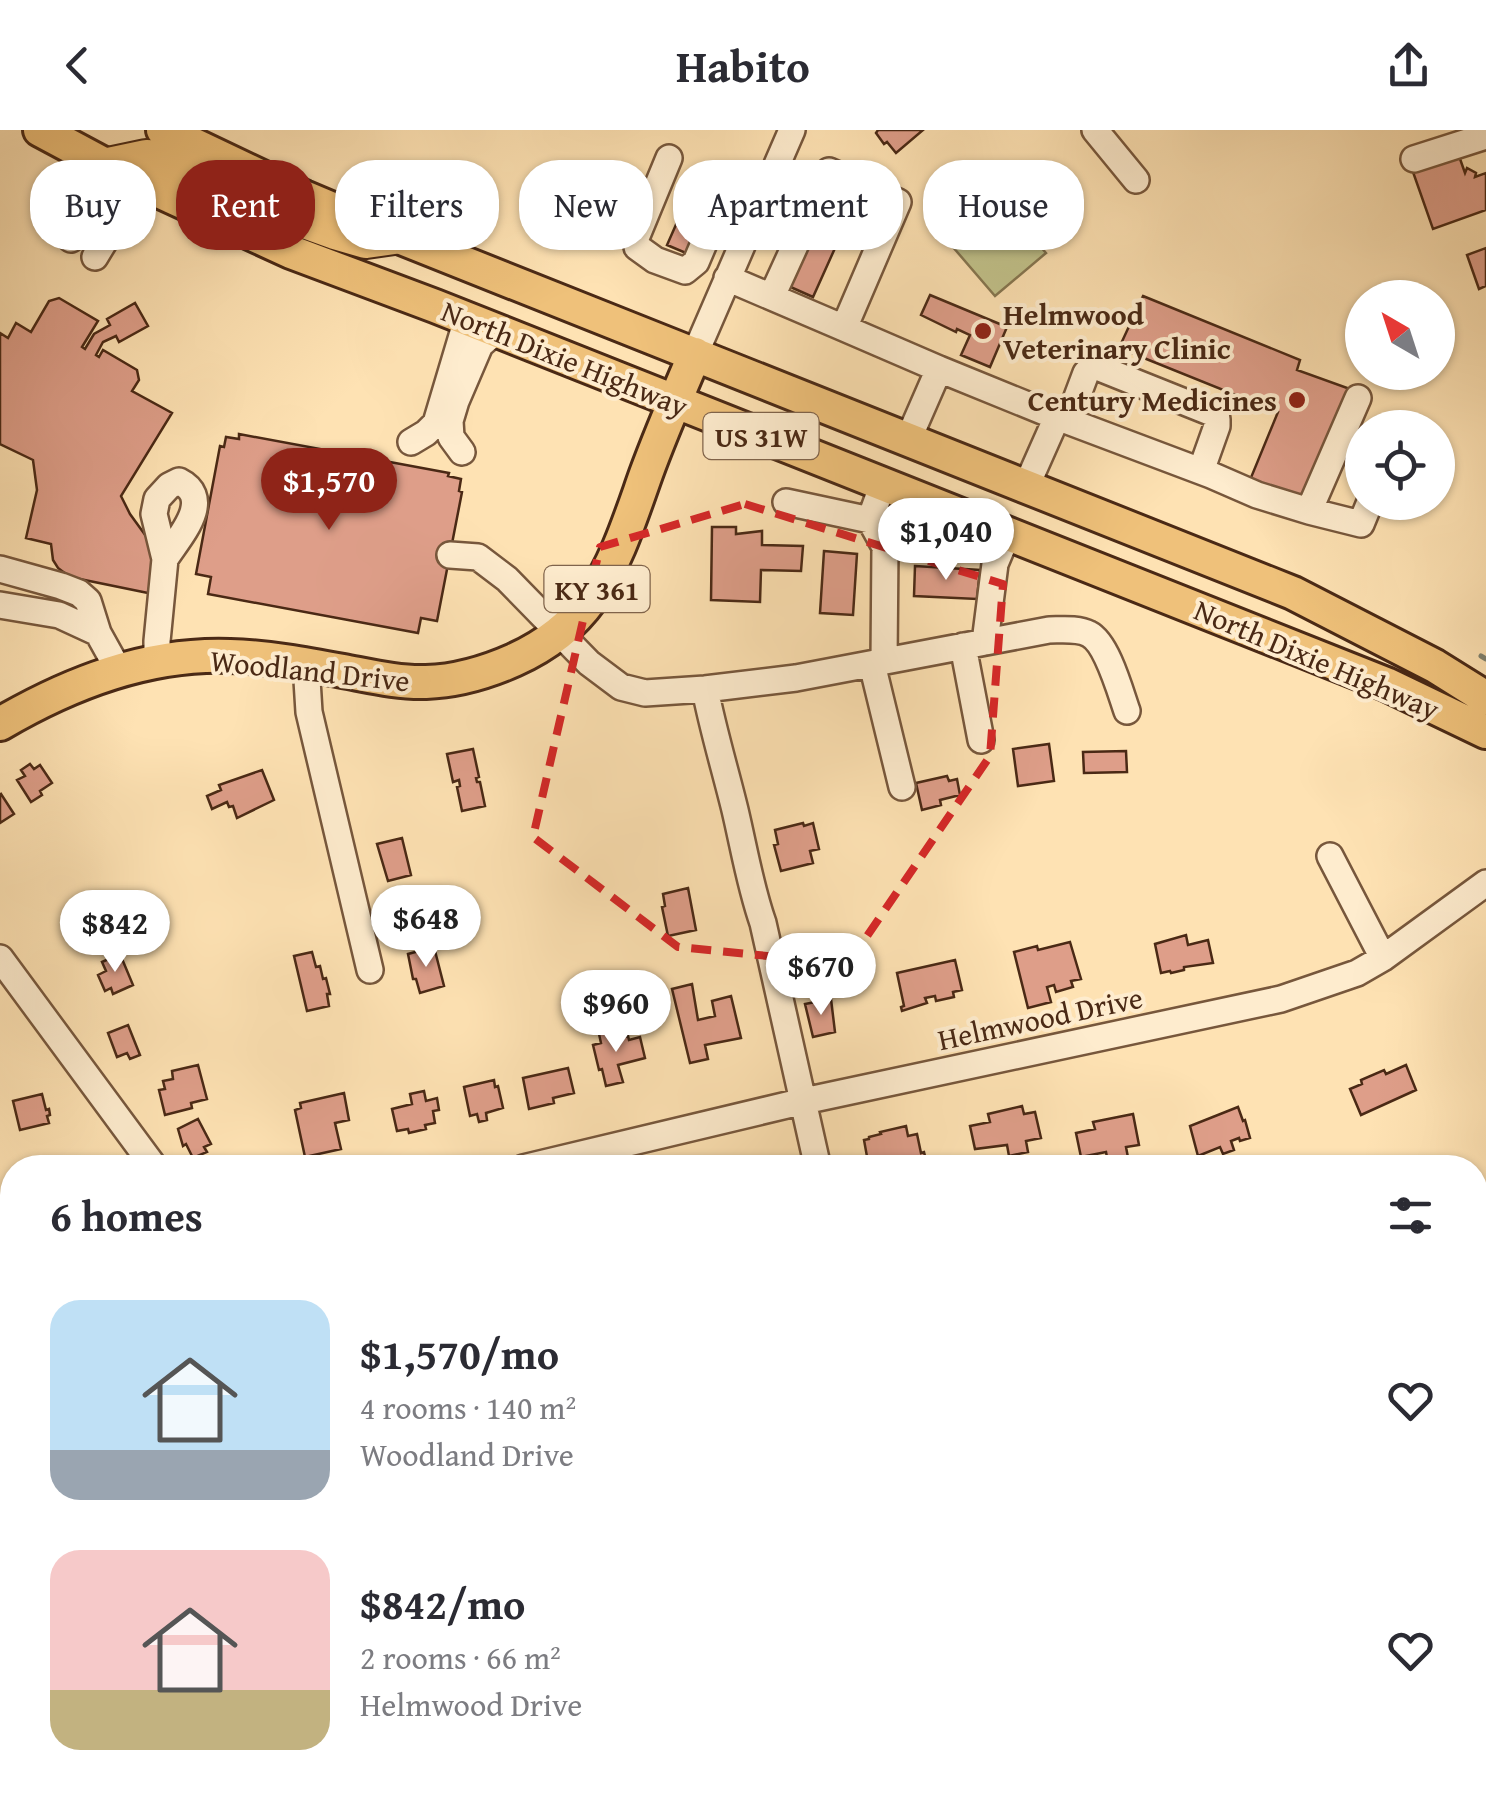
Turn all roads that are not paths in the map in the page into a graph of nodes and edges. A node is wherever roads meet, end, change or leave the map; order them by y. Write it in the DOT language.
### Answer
graph roads {
  1 [pos="40,130"];
  2 [pos="163,130"];
  3 [pos="792,130"];
  4 [pos="1095,130"];
  5 [pos="1486,136"];
  6 [pos="669,158"];
  7 [pos="1414,159"];
  8 [pos="97,160"];
  9 [pos="141,160"];
  10 [pos="1136,180"];
  11 [pos="156,189"];
  12 [pos="335,210"];
  13 [pos="335,230"];
  14 [pos="99,250"];
  15 [pos="432,250"];
  16 [pos="701,250"];
  17 [pos="95,257"];
  18 [pos="727,278"];
  19 [pos="772,296"];
  20 [pos="482,325"];
  21 [pos="844,328"];
  22 [pos="694,354"];
  23 [pos="939,369"];
  24 [pos="1358,398"];
  25 [pos="674,402"];
  26 [pos="1062,419"];
  27 [pos="908,440"];
  28 [pos="411,442"];
  29 [pos="462,452"];
  30 [pos="1201,471"];
  31 [pos="883,484"];
  32 [pos="1026,487"];
  33 [pos="786,502"];
  34 [pos="1309,511"];
  35 [pos="870,520"];
  36 [pos="1345,520"];
  37 [pos="1008,534"];
  38 [pos="450,555"];
  39 [pos="164,559"];
  40 [pos="0,569"];
  41 [pos="0,605"];
  42 [pos="98,633"];
  43 [pos="559,634"];
  44 [pos="974,644"];
  45 [pos="157,661"];
  46 [pos="878,662"];
  47 [pos="306,664"];
  48 [pos="118,670"];
  49 [pos="706,689"];
  50 [pos="1486,698"];
  51 [pos="1128,711"];
  52 [pos="0,724"];
  53 [pos="1486,732"];
  54 [pos="981,740"];
  55 [pos="902,788"];
  56 [pos="1330,856"];
  57 [pos="1486,883"];
  58 [pos="0,958"];
  59 [pos="1383,958"];
  60 [pos="370,970"];
  61 [pos="804,1102"];
  62 [pos="145,1155"];
  63 [pos="578,1155"];
  64 [pos="815,1155"];
  1 -- 8 [label="main road, North Dixie Highway / US 31W"];
  2 -- 12 [label="main road, North Dixie Highway / US 31W"];
  3 -- 18 [label="street"];
  4 -- 10 [label="street"];
  5 -- 7 [label="street"];
  6 -- 16 [label="street"];
  9 -- 13 [label="highway"];
  11 -- 20 [label="main road, North Dixie Highway / US 31W"];
  14 -- 17 [label="street"];
  15 -- 22 [label="main road, North Dixie Highway / US 31W"];
  18 -- 19 [label="street"];
  18 -- 22 [label="street"];
  19 -- 21 [label="street"];
  19 -- 21 [label="street"];
  20 -- 25 [label="main road, North Dixie Highway / US 31W"];
  20 -- 28 [label="street"];
  20 -- 29 [label="street"];
  21 -- 23 [label="street"];
  22 -- 25 [label="main road, Woodland Drive / KY 361"];
  22 -- 27 [label="main road, North Dixie Highway / US 31W"];
  23 -- 26 [label="street"];
  23 -- 27 [label="street"];
  24 -- 34 [label="street"];
  25 -- 31 [label="main road, North Dixie Highway / US 31W"];
  25 -- 43 [label="main road, Woodland Drive / KY 361"];
  26 -- 30 [label="street"];
  26 -- 30 [label="street"];
  26 -- 32 [label="street"];
  27 -- 32 [label="main road, North Dixie Highway / US 31W"];
  30 -- 34 [label="street"];
  31 -- 35 [label="street"];
  31 -- 37 [label="main road, North Dixie Highway / US 31W"];
  32 -- 50 [label="main road, North Dixie Highway / US 31W"];
  33 -- 35 [label="street"];
  34 -- 36 [label="street"];
  35 -- 46 [label="street"];
  37 -- 44 [label="street"];
  37 -- 53 [label="main road, North Dixie Highway / US 31W"];
  38 -- 43 [label="street"];
  39 -- 45 [label="street"];
  40 -- 42 [label="street"];
  41 -- 42 [label="street"];
  42 -- 48 [label="street"];
  43 -- 47 [label="main road, Woodland Drive / KY 361"];
  43 -- 49 [label="street"];
  44 -- 46 [label="street"];
  44 -- 51 [label="street"];
  44 -- 54 [label="street"];
  45 -- 47 [label="main road, Woodland Drive / KY 361"];
  45 -- 48 [label="main road, Woodland Drive"];
  46 -- 49 [label="street"];
  46 -- 55 [label="street"];
  47 -- 60 [label="street"];
  48 -- 52 [label="main road, Woodland Drive"];
  49 -- 61 [label="street"];
  56 -- 59 [label="street"];
  57 -- 59 [label="street, Helmwood Drive"];
  58 -- 62 [label="street"];
  59 -- 61 [label="street, Helmwood Drive"];
  61 -- 63 [label="street, Helmwood Drive"];
  61 -- 64 [label="street"];
}
